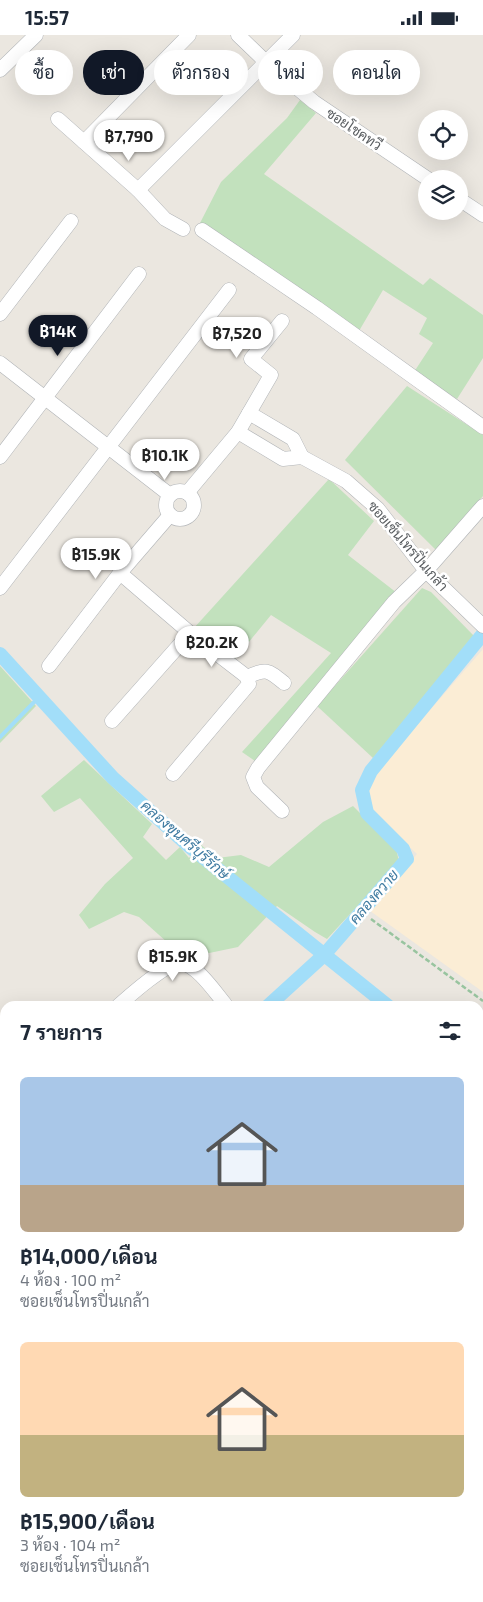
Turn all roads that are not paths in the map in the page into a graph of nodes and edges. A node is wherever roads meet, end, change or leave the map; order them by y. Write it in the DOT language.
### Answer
graph roads {
  1 [pos="36,35"];
  2 [pos="190,35"];
  3 [pos="238,35"];
  4 [pos="293,35"];
  5 [pos="278,50"];
  6 [pos="258,54"];
  7 [pos="0,70"];
  8 [pos="258,70"];
  9 [pos="306,95"];
  10 [pos="58,119"];
  11 [pos="84,141"];
  12 [pos="418,172"];
  13 [pos="138,190"];
  14 [pos="468,205"];
  15 [pos="483,215"];
  16 [pos="71,221"];
  17 [pos="183,229"];
  18 [pos="202,230"];
  19 [pos="140,274"];
  20 [pos="229,289"];
  21 [pos="0,314"];
  22 [pos="282,321"];
  23 [pos="0,363"];
  24 [pos="45,398"];
  25 [pos="249,413"];
  26 [pos="483,427"];
  27 [pos="238,432"];
  28 [pos="108,447"];
  29 [pos="0,457"];
  30 [pos="302,457"];
  31 [pos="187,493"];
  32 [pos="170,495"];
  33 [pos="483,506"];
  34 [pos="170,515"];
  35 [pos="426,571"];
  36 [pos="120,573"];
  37 [pos="0,588"];
  38 [pos="479,622"];
  39 [pos="190,633"];
  40 [pos="49,666"];
  41 [pos="246,677"];
  42 [pos="284,683"];
  43 [pos="112,721"];
  44 [pos="173,774"];
  45 [pos="282,811"];
  46 [pos="124,1001"];
  47 [pos="222,1001"];
  1 -- 7 [label="street"];
  2 -- 11 [label="street"];
  3 -- 6 [label="street, ซอยโชคทวี"];
  4 -- 5 [label="street"];
  8 -- 13 [label="street"];
  9 -- 12 [label="street, ซอยโชคทวี"];
  10 -- 11 [label="street"];
  11 -- 13 [label="street"];
  13 -- 17 [label="street"];
  14 -- 15 [label="street"];
  16 -- 21 [label="street"];
  18 -- 26 [label="street"];
  19 -- 24 [label="street"];
  20 -- 28 [label="street"];
  22 -- 25 [label="street"];
  23 -- 24 [label="street"];
  24 -- 28 [label="street"];
  24 -- 29 [label="street"];
  25 -- 27 [label="street"];
  25 -- 30 [label="street, ซอยเซ็นโทรปิ่นเกล้า"];
  27 -- 30 [label="street, ซอยเซ็นโทรปิ่นเกล้า"];
  27 -- 31 [label="street"];
  28 -- 32 [label="street"];
  28 -- 37 [label="street"];
  30 -- 35 [label="street, ซอยเซ็นโทรปิ่นเกล้า"];
  31 -- 32 [label="street"];
  31 -- 34 [label="street"];
  32 -- 34 [label="street"];
  33 -- 35 [label="street"];
  34 -- 36 [label="street"];
  35 -- 38 [label="street, ซอยเซ็นโทรปิ่นเกล้า"];
  35 -- 45 [label="street"];
  36 -- 39 [label="street"];
  36 -- 40 [label="street"];
  39 -- 41 [label="street"];
  39 -- 43 [label="street"];
  41 -- 42 [label="street"];
  41 -- 44 [label="street"];
  46 -- 47 [label="street"];
}
